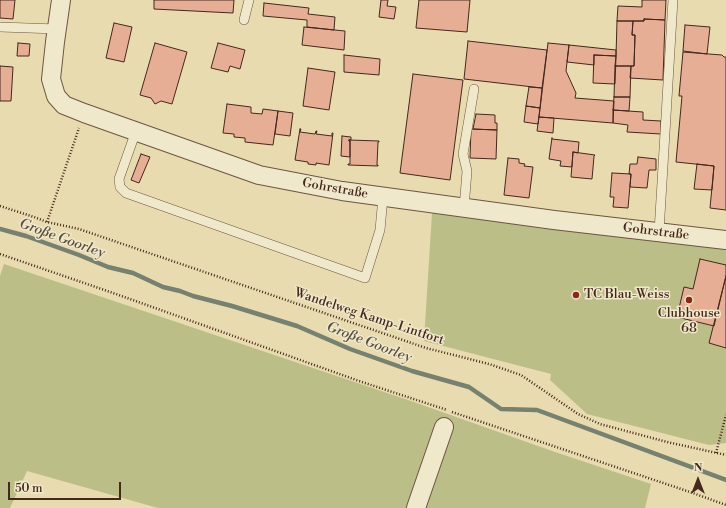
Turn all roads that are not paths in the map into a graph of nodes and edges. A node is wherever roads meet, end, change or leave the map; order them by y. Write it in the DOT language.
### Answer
graph roads {
  1 [pos="61,0"];
  2 [pos="249,0"];
  3 [pos="673,0"];
  4 [pos="244,20"];
  5 [pos="0,27"];
  6 [pos="57,30"];
  7 [pos="474,89"];
  8 [pos="136,131"];
  9 [pos="384,196"];
  10 [pos="464,208"];
  11 [pos="659,232"];
  12 [pos="726,240"];
  13 [pos="444,427"];
  14 [pos="416,508"];
  1 -- 6 [label="street, Gohrstraße"];
  2 -- 4 [label="lane"];
  3 -- 11 [label="lane"];
  5 -- 6 [label="lane"];
  6 -- 8 [label="street, Gohrstraße"];
  7 -- 10 [label="lane"];
  8 -- 9 [label="street, Gohrstraße"];
  8 -- 9 [label="lane"];
  9 -- 10 [label="street, Gohrstraße"];
  10 -- 11 [label="street, Gohrstraße"];
  11 -- 12 [label="street, Gohrstraße"];
  13 -- 14 [label="street"];
}
